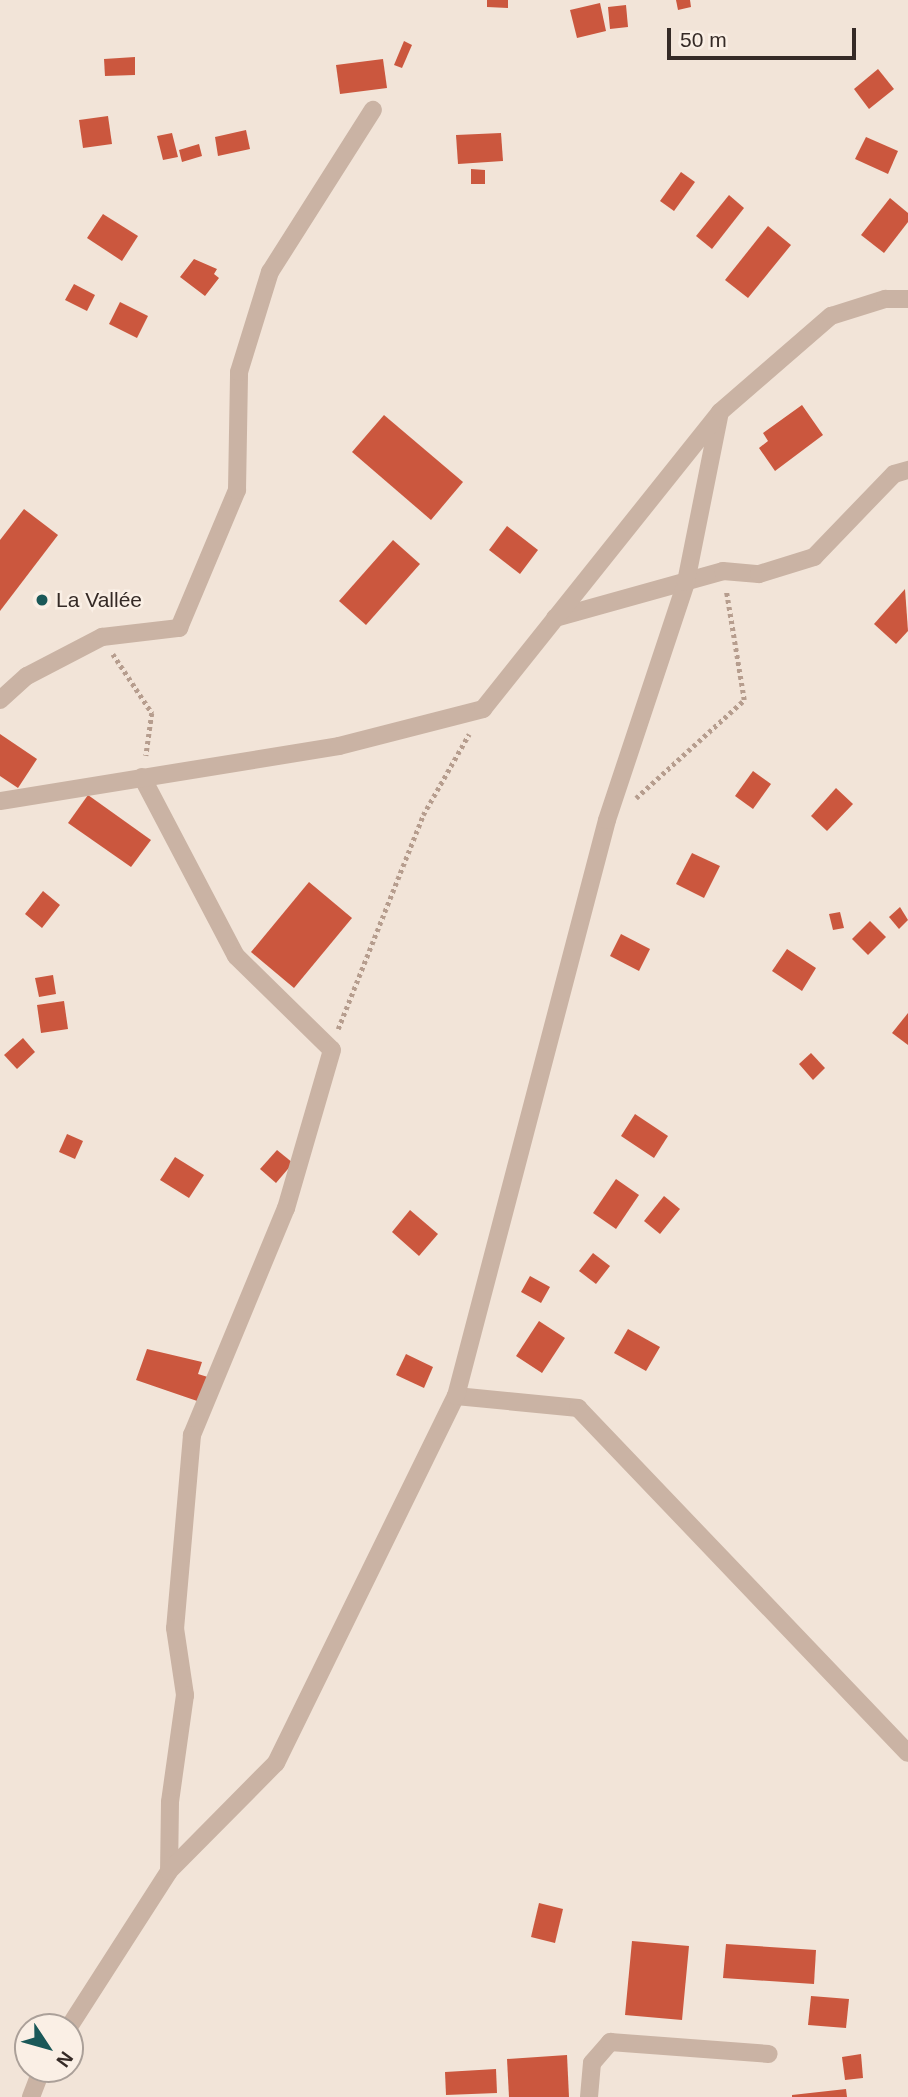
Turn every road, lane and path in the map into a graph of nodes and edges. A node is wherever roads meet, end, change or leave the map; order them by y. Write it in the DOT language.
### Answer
graph roads {
  1 [pos="373,110"];
  2 [pos="908,299"];
  3 [pos="720,412"];
  4 [pos="908,470"];
  5 [pos="723,571"];
  6 [pos="686,582"];
  7 [pos="555,618"];
  8 [pos="102,637"];
  9 [pos="0,700"];
  10 [pos="483,709"];
  11 [pos="142,778"];
  12 [pos="0,801"];
  13 [pos="607,820"];
  14 [pos="332,1050"];
  15 [pos="456,1396"];
  16 [pos="908,1753"];
  17 [pos="169,1871"];
  18 [pos="78,2013"];
  19 [pos="769,2054"];
  20 [pos="589,2097"];
  1 -- 8 [label="street"];
  2 -- 3 [label="street"];
  3 -- 6 [label="street"];
  3 -- 7 [label="street"];
  4 -- 5 [label="street"];
  5 -- 6 [label="street"];
  5 -- 13 [label="path"];
  6 -- 7 [label="street"];
  6 -- 13 [label="street"];
  7 -- 10 [label="street"];
  8 -- 9 [label="street"];
  8 -- 11 [label="path"];
  10 -- 11 [label="street"];
  10 -- 14 [label="path"];
  11 -- 12 [label="street"];
  11 -- 14 [label="street"];
  13 -- 15 [label="street"];
  14 -- 17 [label="street"];
  15 -- 16 [label="street"];
  15 -- 17 [label="street"];
  17 -- 18 [label="street"];
  19 -- 20 [label="street"];
}
